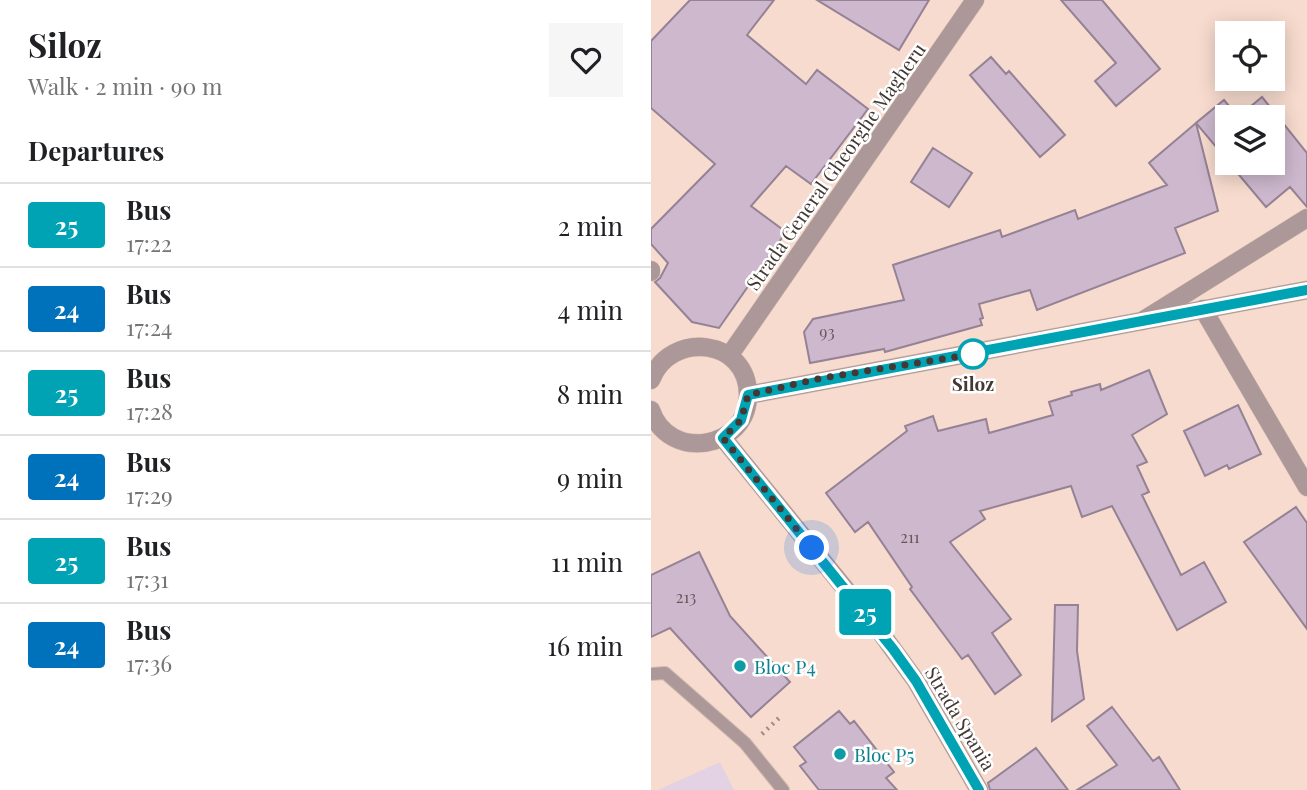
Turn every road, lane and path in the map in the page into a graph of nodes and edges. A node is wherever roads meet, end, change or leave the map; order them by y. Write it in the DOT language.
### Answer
graph roads {
  1 [pos="975,0"];
  2 [pos="1307,218"];
  3 [pos="1307,290"];
  4 [pos="1203,309"];
  5 [pos="1142,321"];
  6 [pos="651,345"];
  7 [pos="729,356"];
  8 [pos="664,358"];
  9 [pos="651,380"];
  10 [pos="748,395"];
  11 [pos="652,415"];
  12 [pos="723,438"];
  13 [pos="1307,487"];
  14 [pos="651,674"];
  15 [pos="783,790"];
  16 [pos="979,790"];
  1 -- 7 [label="street, Strada General Gheorghe Magheru"];
  2 -- 5 [label="street"];
  3 -- 4 [label="street"];
  4 -- 5 [label="street"];
  4 -- 13 [label="street"];
  5 -- 10 [label="street"];
  6 -- 8 [label="street"];
  7 -- 8 [label="street"];
  7 -- 10 [label="street"];
  8 -- 9 [label="street"];
  10 -- 12 [label="street"];
  11 -- 12 [label="street"];
  12 -- 16 [label="street, Strada Spania"];
  14 -- 15 [label="lane"];
}
